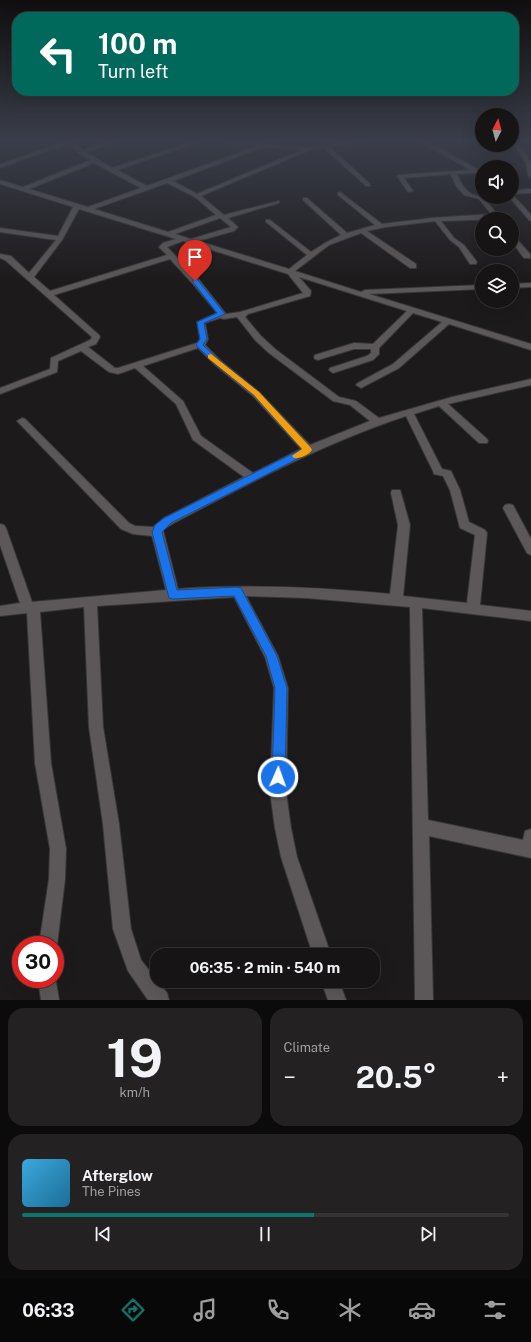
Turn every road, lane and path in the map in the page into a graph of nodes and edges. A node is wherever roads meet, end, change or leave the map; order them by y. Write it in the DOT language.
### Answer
graph roads {
  1 [pos="19,188"];
  2 [pos="27,188"];
  3 [pos="146,188"];
  4 [pos="181,188"];
  5 [pos="217,188"];
  6 [pos="408,188"];
  7 [pos="461,188"];
  8 [pos="24,189"];
  9 [pos="410,191"];
  10 [pos="531,191"];
  11 [pos="519,192"];
  12 [pos="340,194"];
  13 [pos="197,196"];
  14 [pos="475,197"];
  15 [pos="305,199"];
  16 [pos="277,202"];
  17 [pos="486,204"];
  18 [pos="518,204"];
  19 [pos="77,206"];
  20 [pos="89,209"];
  21 [pos="492,212"];
  22 [pos="222,216"];
  23 [pos="475,219"];
  24 [pos="531,219"];
  25 [pos="437,220"];
  26 [pos="268,221"];
  27 [pos="382,226"];
  28 [pos="0,230"];
  29 [pos="363,231"];
  30 [pos="169,234"];
  31 [pos="346,236"];
  32 [pos="60,238"];
  33 [pos="188,240"];
  34 [pos="519,246"];
  35 [pos="311,255"];
  36 [pos="0,256"];
  37 [pos="172,256"];
  38 [pos="527,256"];
  39 [pos="473,262"];
  40 [pos="413,266"];
  41 [pos="290,272"];
  42 [pos="30,277"];
  43 [pos="531,285"];
  44 [pos="519,286"];
  45 [pos="475,287"];
  46 [pos="357,293"];
  47 [pos="49,294"];
  48 [pos="412,310"];
  49 [pos="222,314"];
  50 [pos="242,314"];
  51 [pos="448,321"];
  52 [pos="200,345"];
  53 [pos="82,347"];
  54 [pos="375,347"];
  55 [pos="531,347"];
  56 [pos="318,357"];
  57 [pos="137,365"];
  58 [pos="333,370"];
  59 [pos="531,382"];
  60 [pos="361,385"];
  61 [pos="0,391"];
  62 [pos="442,404"];
  63 [pos="409,413"];
  64 [pos="22,421"];
  65 [pos="378,423"];
  66 [pos="483,441"];
  67 [pos="308,450"];
  68 [pos="253,478"];
  69 [pos="396,493"];
  70 [pos="508,508"];
  71 [pos="0,528"];
  72 [pos="525,528"];
  73 [pos="157,532"];
  74 [pos="531,550"];
  75 [pos="237,591"];
  76 [pos="173,595"];
  77 [pos="90,600"];
  78 [pos="396,601"];
  79 [pos="416,603"];
  80 [pos="30,608"];
  81 [pos="474,609"];
  82 [pos="0,611"];
  83 [pos="531,616"];
  84 [pos="420,826"];
  85 [pos="531,836"];
  86 [pos="531,850"];
  87 [pos="49,936"];
  88 [pos="320,948"];
  89 [pos="48,988"];
  90 [pos="333,988"];
  91 [pos="50,1000"];
  92 [pos="160,1000"];
  93 [pos="337,1000"];
  94 [pos="424,1000"];
  1 -- 8 [label="street"];
  2 -- 8 [label="street"];
  3 -- 20 [label="street"];
  4 -- 13 [label="street"];
  5 -- 13 [label="street"];
  6 -- 9 [label="street"];
  7 -- 14 [label="street"];
  8 -- 19 [label="street"];
  10 -- 11 [label="street"];
  12 -- 27 [label="street"];
  13 -- 22 [label="street"];
  15 -- 31 [label="street"];
  16 -- 22 [label="street"];
  17 -- 21 [label="street"];
  18 -- 24 [label="street"];
  19 -- 20 [label="street"];
  19 -- 32 [label="street"];
  20 -- 30 [label="street"];
  22 -- 30 [label="street"];
  22 -- 33 [label="street"];
  23 -- 25 [label="street"];
  25 -- 27 [label="street"];
  25 -- 39 [label="street"];
  26 -- 35 [label="street"];
  27 -- 29 [label="street"];
  28 -- 32 [label="street"];
  29 -- 31 [label="street"];
  29 -- 40 [label="street"];
  30 -- 33 [label="street"];
  31 -- 35 [label="street"];
  32 -- 42 [label="street"];
  33 -- 37 [label="street"];
  33 -- 41 [label="street"];
  34 -- 38 [label="street"];
  35 -- 41 [label="street"];
  36 -- 42 [label="street"];
  37 -- 47 [label="street"];
  37 -- 49 [label="street"];
  41 -- 46 [label="street"];
  41 -- 50 [label="street"];
  42 -- 47 [label="street"];
  43 -- 44 [label="street"];
  45 -- 46 [label="street"];
  46 -- 48 [label="street"];
  47 -- 53 [label="street"];
  48 -- 51 [label="street"];
  48 -- 54 [label="street"];
  49 -- 50 [label="street"];
  49 -- 52 [label="street"];
  50 -- 65 [label="street"];
  51 -- 55 [label="street"];
  51 -- 60 [label="street"];
  52 -- 57 [label="street"];
  52 -- 67 [label="street"];
  53 -- 57 [label="street"];
  53 -- 61 [label="street"];
  54 -- 56 [label="street"];
  54 -- 58 [label="street"];
  57 -- 68 [label="street"];
  59 -- 62 [label="street"];
  62 -- 63 [label="street"];
  62 -- 66 [label="street"];
  63 -- 65 [label="street"];
  63 -- 81 [label="street"];
  64 -- 73 [label="street"];
  65 -- 67 [label="street"];
  67 -- 68 [label="street"];
  68 -- 73 [label="street"];
  69 -- 78 [label="street"];
  70 -- 72 [label="street"];
  71 -- 80 [label="street"];
  72 -- 74 [label="street"];
  73 -- 76 [label="street"];
  75 -- 76 [label="street"];
  75 -- 78 [label="street"];
  75 -- 88 [label="street"];
  76 -- 77 [label="street"];
  77 -- 80 [label="street"];
  77 -- 92 [label="street"];
  78 -- 79 [label="street"];
  79 -- 81 [label="street"];
  79 -- 84 [label="street"];
  80 -- 82 [label="street"];
  80 -- 87 [label="street"];
  81 -- 83 [label="street"];
  84 -- 86 [label="street"];
  84 -- 94 [label="street"];
  85 -- 86 [label="street"];
  89 -- 91 [label="street"];
  90 -- 93 [label="street"];
}
